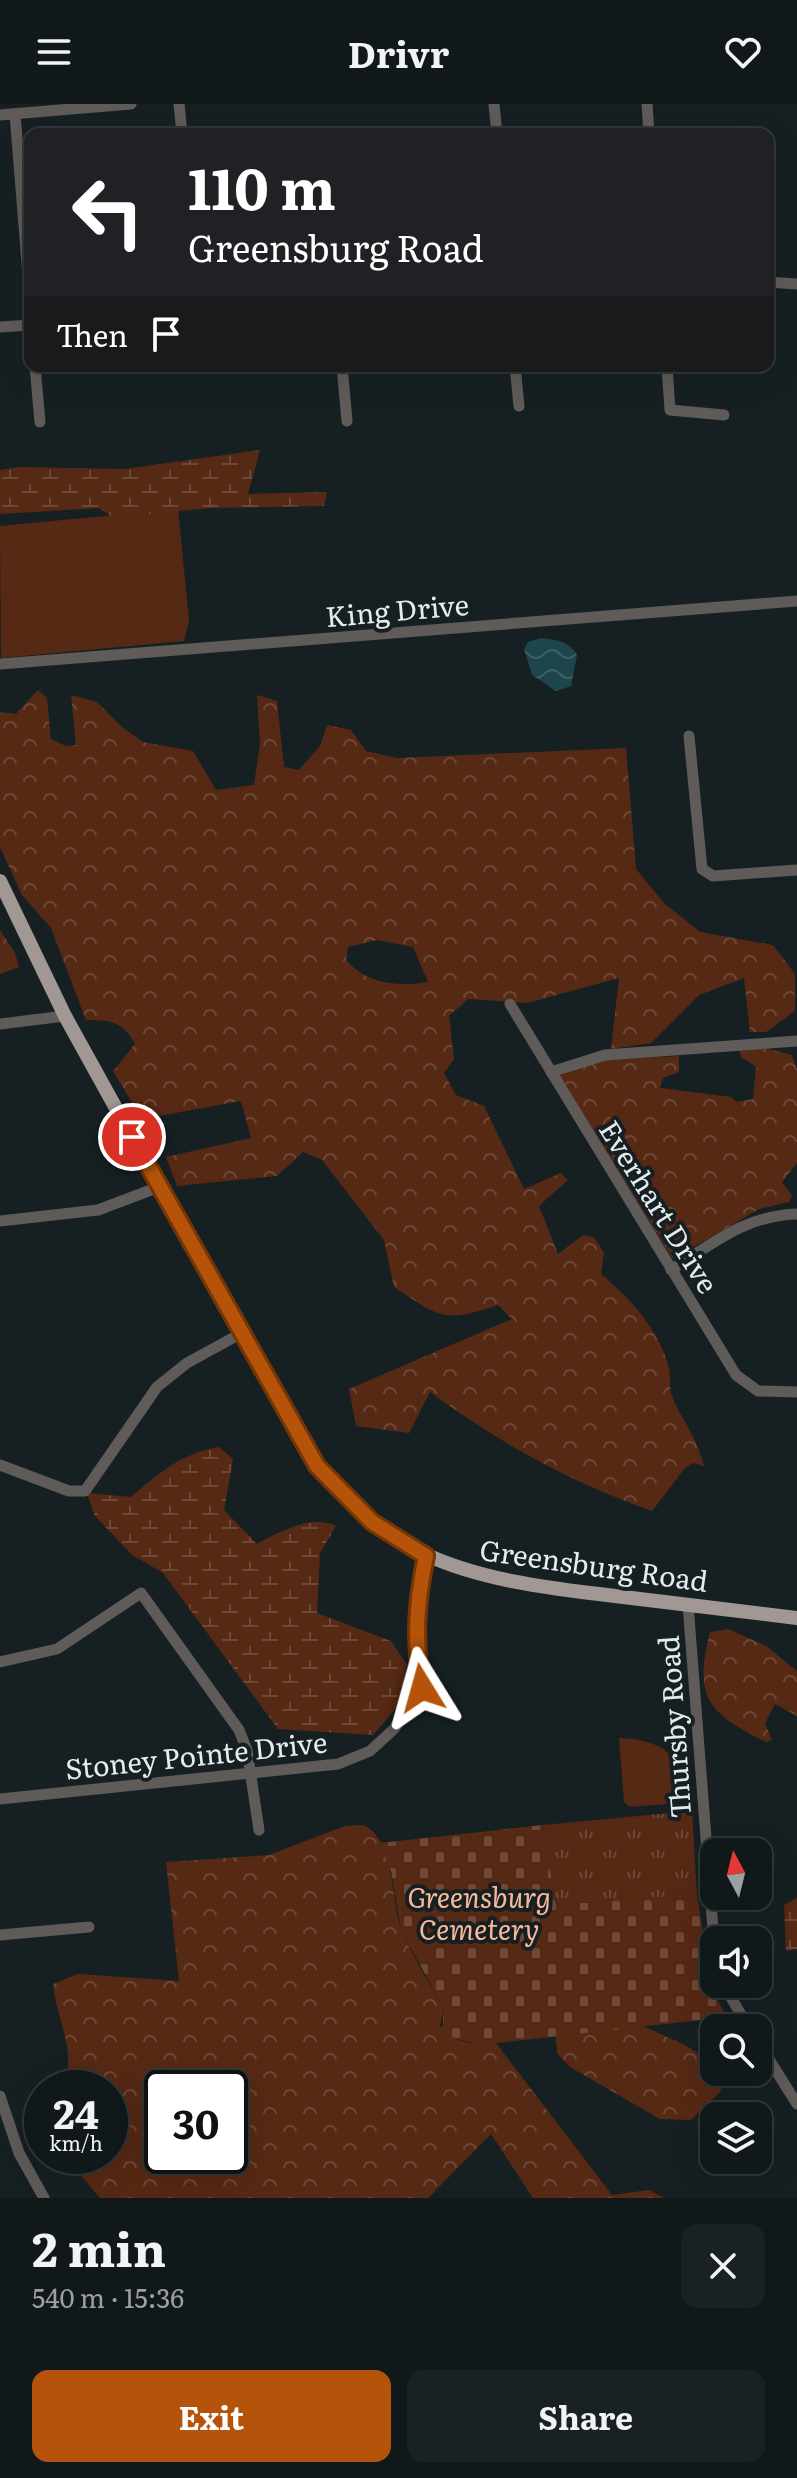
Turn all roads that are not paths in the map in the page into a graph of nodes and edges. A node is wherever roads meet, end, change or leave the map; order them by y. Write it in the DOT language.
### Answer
graph roads {
  1 [pos="131,104"];
  2 [pos="179,104"];
  3 [pos="494,104"];
  4 [pos="647,104"];
  5 [pos="15,114"];
  6 [pos="0,115"];
  7 [pos="181,128"];
  8 [pos="496,128"];
  9 [pos="649,128"];
  10 [pos="24,226"];
  11 [pos="774,282"];
  12 [pos="797,284"];
  13 [pos="24,325"];
  14 [pos="0,327"];
  15 [pos="36,372"];
  16 [pos="343,372"];
  17 [pos="516,372"];
  18 [pos="667,372"];
  19 [pos="519,406"];
  20 [pos="724,415"];
  21 [pos="347,421"];
  22 [pos="40,422"];
  23 [pos="797,601"];
  24 [pos="0,664"];
  25 [pos="689,736"];
  26 [pos="797,870"];
  27 [pos="0,881"];
  28 [pos="510,1004"];
  29 [pos="65,1016"];
  30 [pos="0,1024"];
  31 [pos="797,1041"];
  32 [pos="551,1072"];
  33 [pos="159,1187"];
  34 [pos="797,1214"];
  35 [pos="0,1221"];
  36 [pos="671,1270"];
  37 [pos="240,1334"];
  38 [pos="797,1392"];
  39 [pos="0,1465"];
  40 [pos="426,1556"];
  41 [pos="688,1604"];
  42 [pos="797,1618"];
  43 [pos="0,1662"];
  44 [pos="251,1776"];
  45 [pos="0,1799"];
  46 [pos="259,1830"];
  47 [pos="713,1926"];
  48 [pos="89,1927"];
  49 [pos="0,1935"];
  50 [pos="772,2064"];
  51 [pos="0,2096"];
  52 [pos="797,2104"];
  53 [pos="44,2198"];
  1 -- 5 [label="street"];
  2 -- 7 [label="street"];
  3 -- 8 [label="street"];
  4 -- 9 [label="street"];
  5 -- 6 [label="street"];
  5 -- 10 [label="street"];
  11 -- 12 [label="street"];
  13 -- 14 [label="street"];
  15 -- 22 [label="street"];
  16 -- 21 [label="street"];
  17 -- 19 [label="street"];
  18 -- 20 [label="street"];
  23 -- 24 [label="street, King Drive"];
  25 -- 26 [label="street"];
  27 -- 29 [label="main road, Greensburg Road"];
  28 -- 32 [label="street, Everhart Drive"];
  29 -- 30 [label="street"];
  29 -- 33 [label="main road, Greensburg Road"];
  31 -- 32 [label="street"];
  32 -- 36 [label="street, Everhart Drive"];
  33 -- 35 [label="street"];
  33 -- 37 [label="main road, Greensburg Road"];
  34 -- 36 [label="street"];
  36 -- 38 [label="street, Everhart Drive"];
  37 -- 39 [label="street"];
  37 -- 40 [label="main road, Greensburg Road"];
  40 -- 41 [label="main road, Greensburg Road"];
  40 -- 44 [label="street, Stoney Pointe Drive"];
  41 -- 42 [label="main road, Greensburg Road"];
  41 -- 47 [label="street, Thursby Road"];
  43 -- 44 [label="street"];
  44 -- 45 [label="street, Stoney Pointe Drive"];
  44 -- 46 [label="street"];
  48 -- 49 [label="street"];
  50 -- 52 [label="street"];
  51 -- 53 [label="street"];
}
